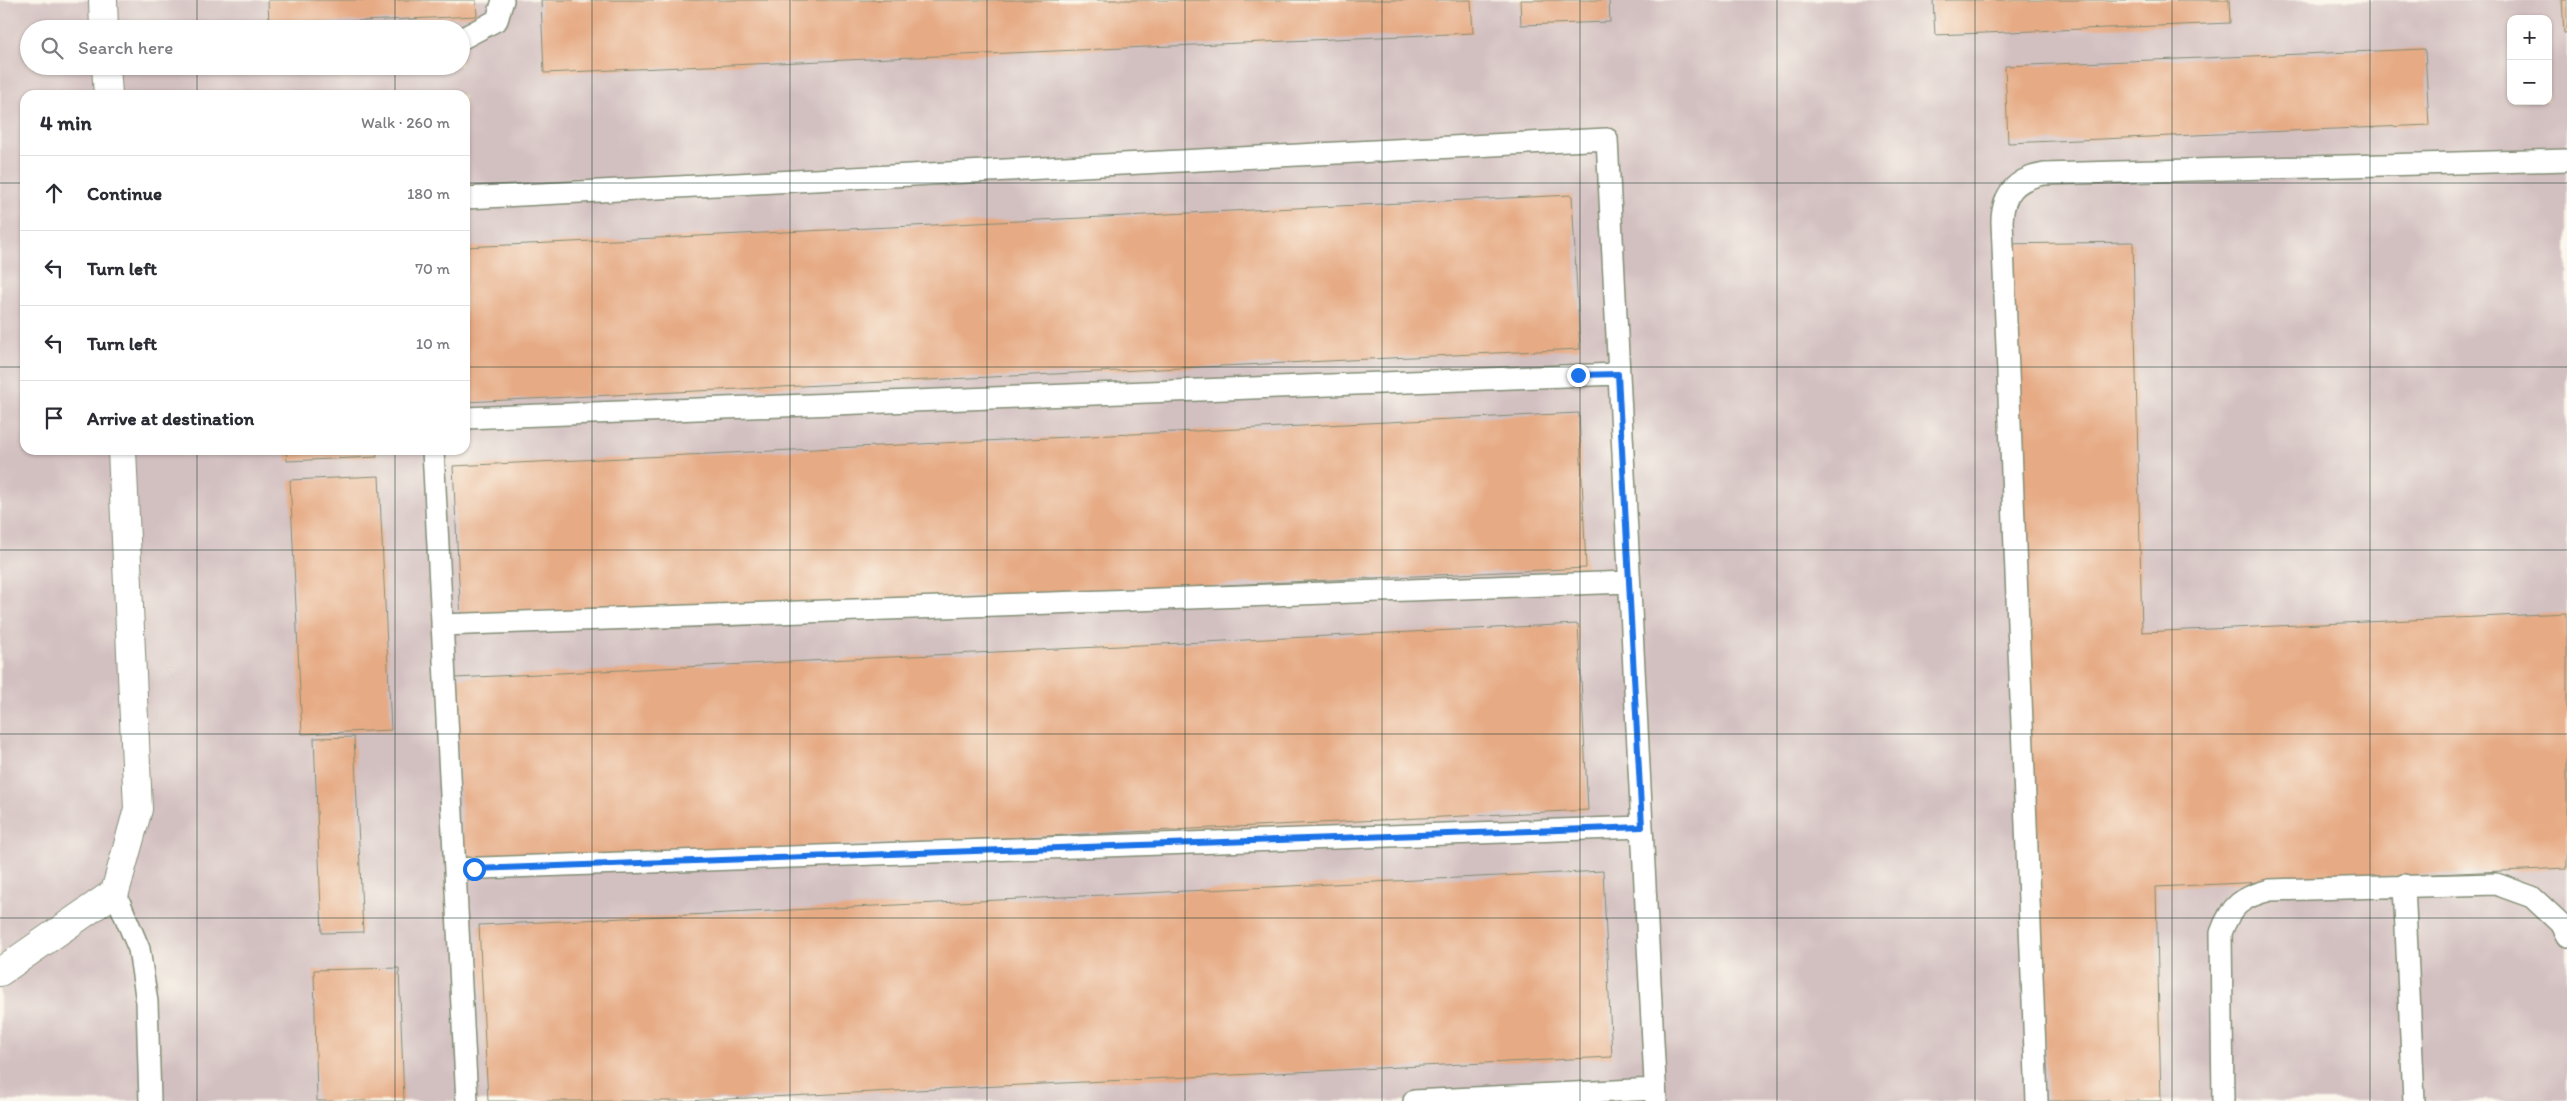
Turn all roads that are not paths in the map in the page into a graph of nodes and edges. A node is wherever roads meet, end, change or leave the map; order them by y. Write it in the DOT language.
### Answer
graph roads {
  1 [pos="103,0"];
  2 [pos="502,0"];
  3 [pos="104,20"];
  4 [pos="470,34"];
  5 [pos="107,75"];
  6 [pos="108,90"];
  7 [pos="2567,160"];
  8 [pos="470,198"];
  9 [pos="1618,374"];
  10 [pos="470,418"];
  11 [pos="122,455"];
  12 [pos="433,455"];
  13 [pos="1630,582"];
  14 [pos="442,626"];
  15 [pos="1642,827"];
  16 [pos="455,869"];
  17 [pos="2404,885"];
  18 [pos="115,892"];
  19 [pos="2567,936"];
  20 [pos="0,972"];
  21 [pos="1655,1095"];
  22 [pos="150,1101"];
  23 [pos="467,1101"];
  24 [pos="1414,1101"];
  25 [pos="2037,1101"];
  26 [pos="2223,1101"];
  27 [pos="2414,1101"];
  1 -- 3 [label="street"];
  2 -- 4 [label="lane"];
  5 -- 6 [label="street"];
  7 -- 25 [label="lane"];
  8 -- 9 [label="lane"];
  9 -- 10 [label="lane"];
  9 -- 13 [label="lane"];
  11 -- 18 [label="street"];
  12 -- 14 [label="lane"];
  13 -- 14 [label="lane"];
  13 -- 15 [label="lane"];
  14 -- 16 [label="lane"];
  15 -- 16 [label="lane"];
  15 -- 21 [label="lane"];
  16 -- 23 [label="lane"];
  17 -- 19 [label="lane"];
  17 -- 26 [label="lane"];
  17 -- 27 [label="lane"];
  18 -- 20 [label="street"];
  18 -- 22 [label="lane"];
  21 -- 24 [label="lane"];
}
